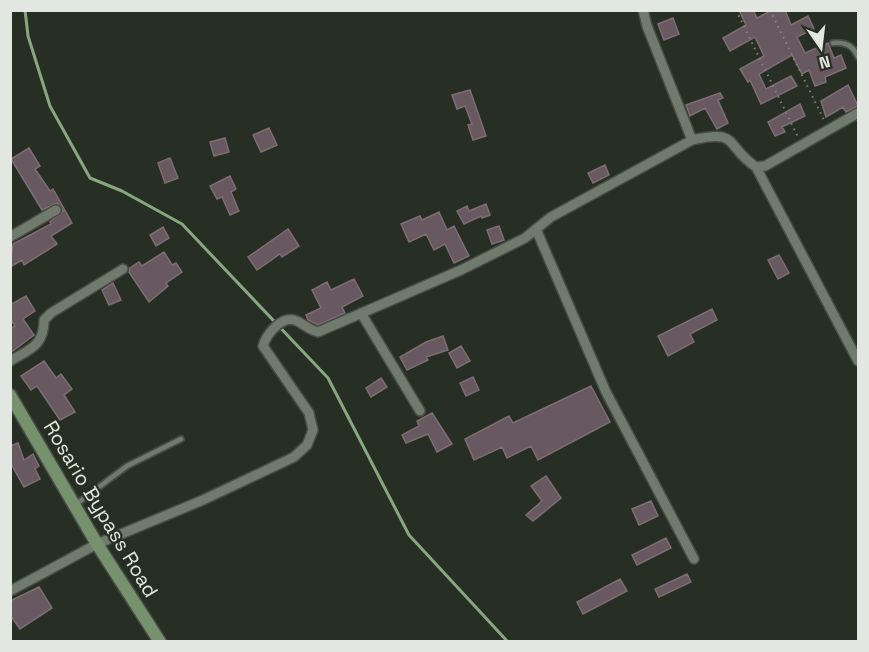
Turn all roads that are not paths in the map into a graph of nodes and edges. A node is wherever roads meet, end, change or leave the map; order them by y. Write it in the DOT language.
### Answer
graph roads {
  1 [pos="643,11"];
  2 [pos="832,43"];
  3 [pos="858,57"];
  4 [pos="858,113"];
  5 [pos="692,140"];
  6 [pos="756,167"];
  7 [pos="56,210"];
  8 [pos="536,229"];
  9 [pos="10,237"];
  10 [pos="123,269"];
  11 [pos="361,313"];
  12 [pos="10,361"];
  13 [pos="858,361"];
  14 [pos="10,396"];
  15 [pos="420,411"];
  16 [pos="181,439"];
  17 [pos="75,506"];
  18 [pos="98,544"];
  19 [pos="694,559"];
  20 [pos="10,591"];
  21 [pos="160,642"];
  1 -- 5 [label="street"];
  2 -- 3 [label="lane"];
  4 -- 6 [label="street"];
  5 -- 6 [label="street"];
  5 -- 8 [label="street"];
  6 -- 13 [label="street"];
  7 -- 9 [label="street"];
  8 -- 11 [label="street"];
  8 -- 19 [label="street"];
  10 -- 12 [label="street"];
  11 -- 15 [label="street"];
  11 -- 18 [label="street"];
  14 -- 17 [label="main road, Rosario Bypass Road"];
  16 -- 17 [label="lane"];
  17 -- 18 [label="main road, Rosario Bypass Road"];
  18 -- 20 [label="street"];
  18 -- 21 [label="main road, Rosario Bypass Road"];
}
